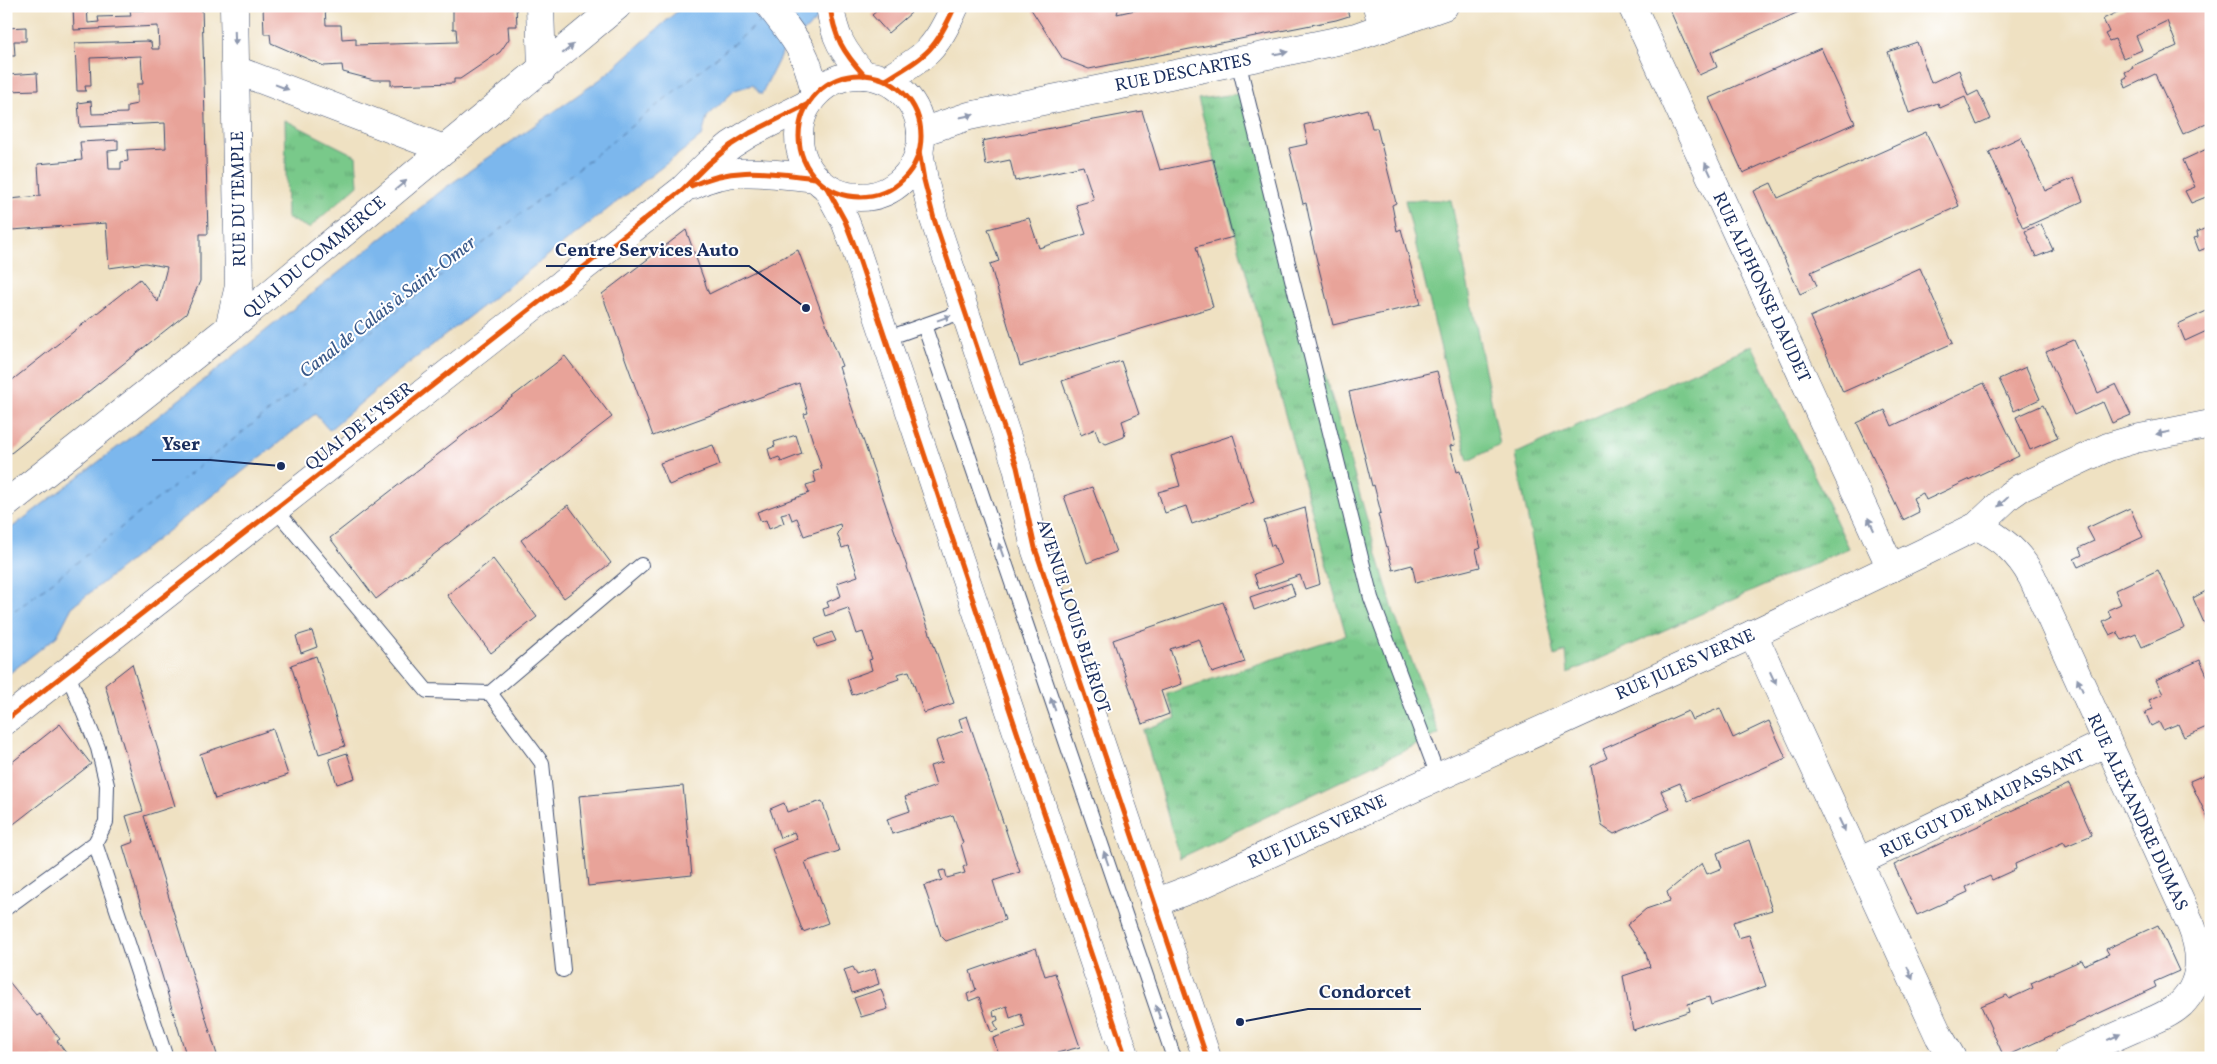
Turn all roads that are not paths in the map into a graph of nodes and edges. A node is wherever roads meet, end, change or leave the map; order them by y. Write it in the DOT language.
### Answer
graph roads {
  1 [pos="234,6"];
  2 [pos="540,6"];
  3 [pos="617,6"];
  4 [pos="770,6"];
  5 [pos="955,6"];
  6 [pos="1444,6"];
  7 [pos="1632,6"];
  8 [pos="831,14"];
  9 [pos="1380,17"];
  10 [pos="1238,61"];
  11 [pos="236,70"];
  12 [pos="542,70"];
  13 [pos="875,77"];
  14 [pos="811,99"];
  15 [pos="920,142"];
  16 [pos="444,149"];
  17 [pos="821,183"];
  18 [pos="682,190"];
  19 [pos="964,311"];
  20 [pos="924,325"];
  21 [pos="229,328"];
  22 [pos="885,339"];
  23 [pos="2211,424"];
  24 [pos="6,504"];
  25 [pos="276,510"];
  26 [pos="1977,526"];
  27 [pos="641,566"];
  28 [pos="1891,568"];
  29 [pos="1753,634"];
  30 [pos="67,672"];
  31 [pos="490,693"];
  32 [pos="6,720"];
  33 [pos="2106,743"];
  34 [pos="1438,776"];
  35 [pos="96,843"];
  36 [pos="1858,862"];
  37 [pos="1154,903"];
  38 [pos="6,908"];
  39 [pos="562,970"];
  40 [pos="166,1058"];
  41 [pos="1126,1058"];
  42 [pos="1174,1058"];
  43 [pos="1207,1058"];
  44 [pos="1952,1058"];
  45 [pos="2069,1058"];
  1 -- 11 [label="street, RUE DU TEMPLE, one-way"];
  2 -- 12 [label="street"];
  12 -- 3 [label="street, QUAI DU COMMERCE, one-way"];
  4 -- 14 [label="street"];
  5 -- 13 [label="street"];
  6 -- 9 [label="street, RUE DESCARTES"];
  28 -- 7 [label="street, RUE ALPHONSE DAUDET, one-way"];
  8 -- 13 [label="street"];
  10 -- 9 [label="street, RUE DESCARTES, one-way"];
  15 -- 10 [label="street, RUE DESCARTES, one-way"];
  10 -- 34 [label="lane"];
  11 -- 16 [label="street, one-way"];
  11 -- 21 [label="street, RUE DU TEMPLE"];
  12 -- 16 [label="street, QUAI DU COMMERCE"];
  13 -- 14 [label="street"];
  13 -- 15 [label="street"];
  14 -- 17 [label="street"];
  14 -- 18 [label="street, QUAI DE L'YSER"];
  15 -- 17 [label="street"];
  15 -- 19 [label="street, AVENUE LOUIS BLÉRIOT"];
  21 -- 16 [label="street, QUAI DU COMMERCE, one-way"];
  17 -- 18 [label="street, QUAI DE L'YSER"];
  17 -- 22 [label="street"];
  18 -- 25 [label="street, QUAI DE L'YSER"];
  20 -- 19 [label="lane, one-way"];
  19 -- 37 [label="street, AVENUE LOUIS BLÉRIOT"];
  20 -- 22 [label="lane"];
  42 -- 20 [label="lane, one-way"];
  21 -- 24 [label="street, QUAI DU COMMERCE"];
  22 -- 41 [label="street"];
  23 -- 26 [label="street, RUE JULES VERNE, one-way"];
  25 -- 30 [label="street, QUAI DE L'YSER"];
  25 -- 31 [label="lane"];
  26 -- 28 [label="street, RUE JULES VERNE"];
  33 -- 26 [label="street, RUE ALEXANDRE DUMAS, one-way"];
  27 -- 31 [label="lane"];
  28 -- 29 [label="street, RUE JULES VERNE"];
  29 -- 34 [label="street, RUE JULES VERNE"];
  29 -- 36 [label="street, one-way"];
  30 -- 32 [label="street, QUAI DE L'YSER"];
  30 -- 35 [label="lane"];
  31 -- 39 [label="lane"];
  33 -- 36 [label="street, RUE GUY DE MAUPASSANT"];
  45 -- 33 [label="street, RUE ALEXANDRE DUMAS, one-way"];
  34 -- 37 [label="street, RUE JULES VERNE"];
  35 -- 38 [label="lane"];
  35 -- 40 [label="lane"];
  36 -- 44 [label="street, one-way"];
  37 -- 43 [label="street, AVENUE LOUIS BLÉRIOT"];
}
